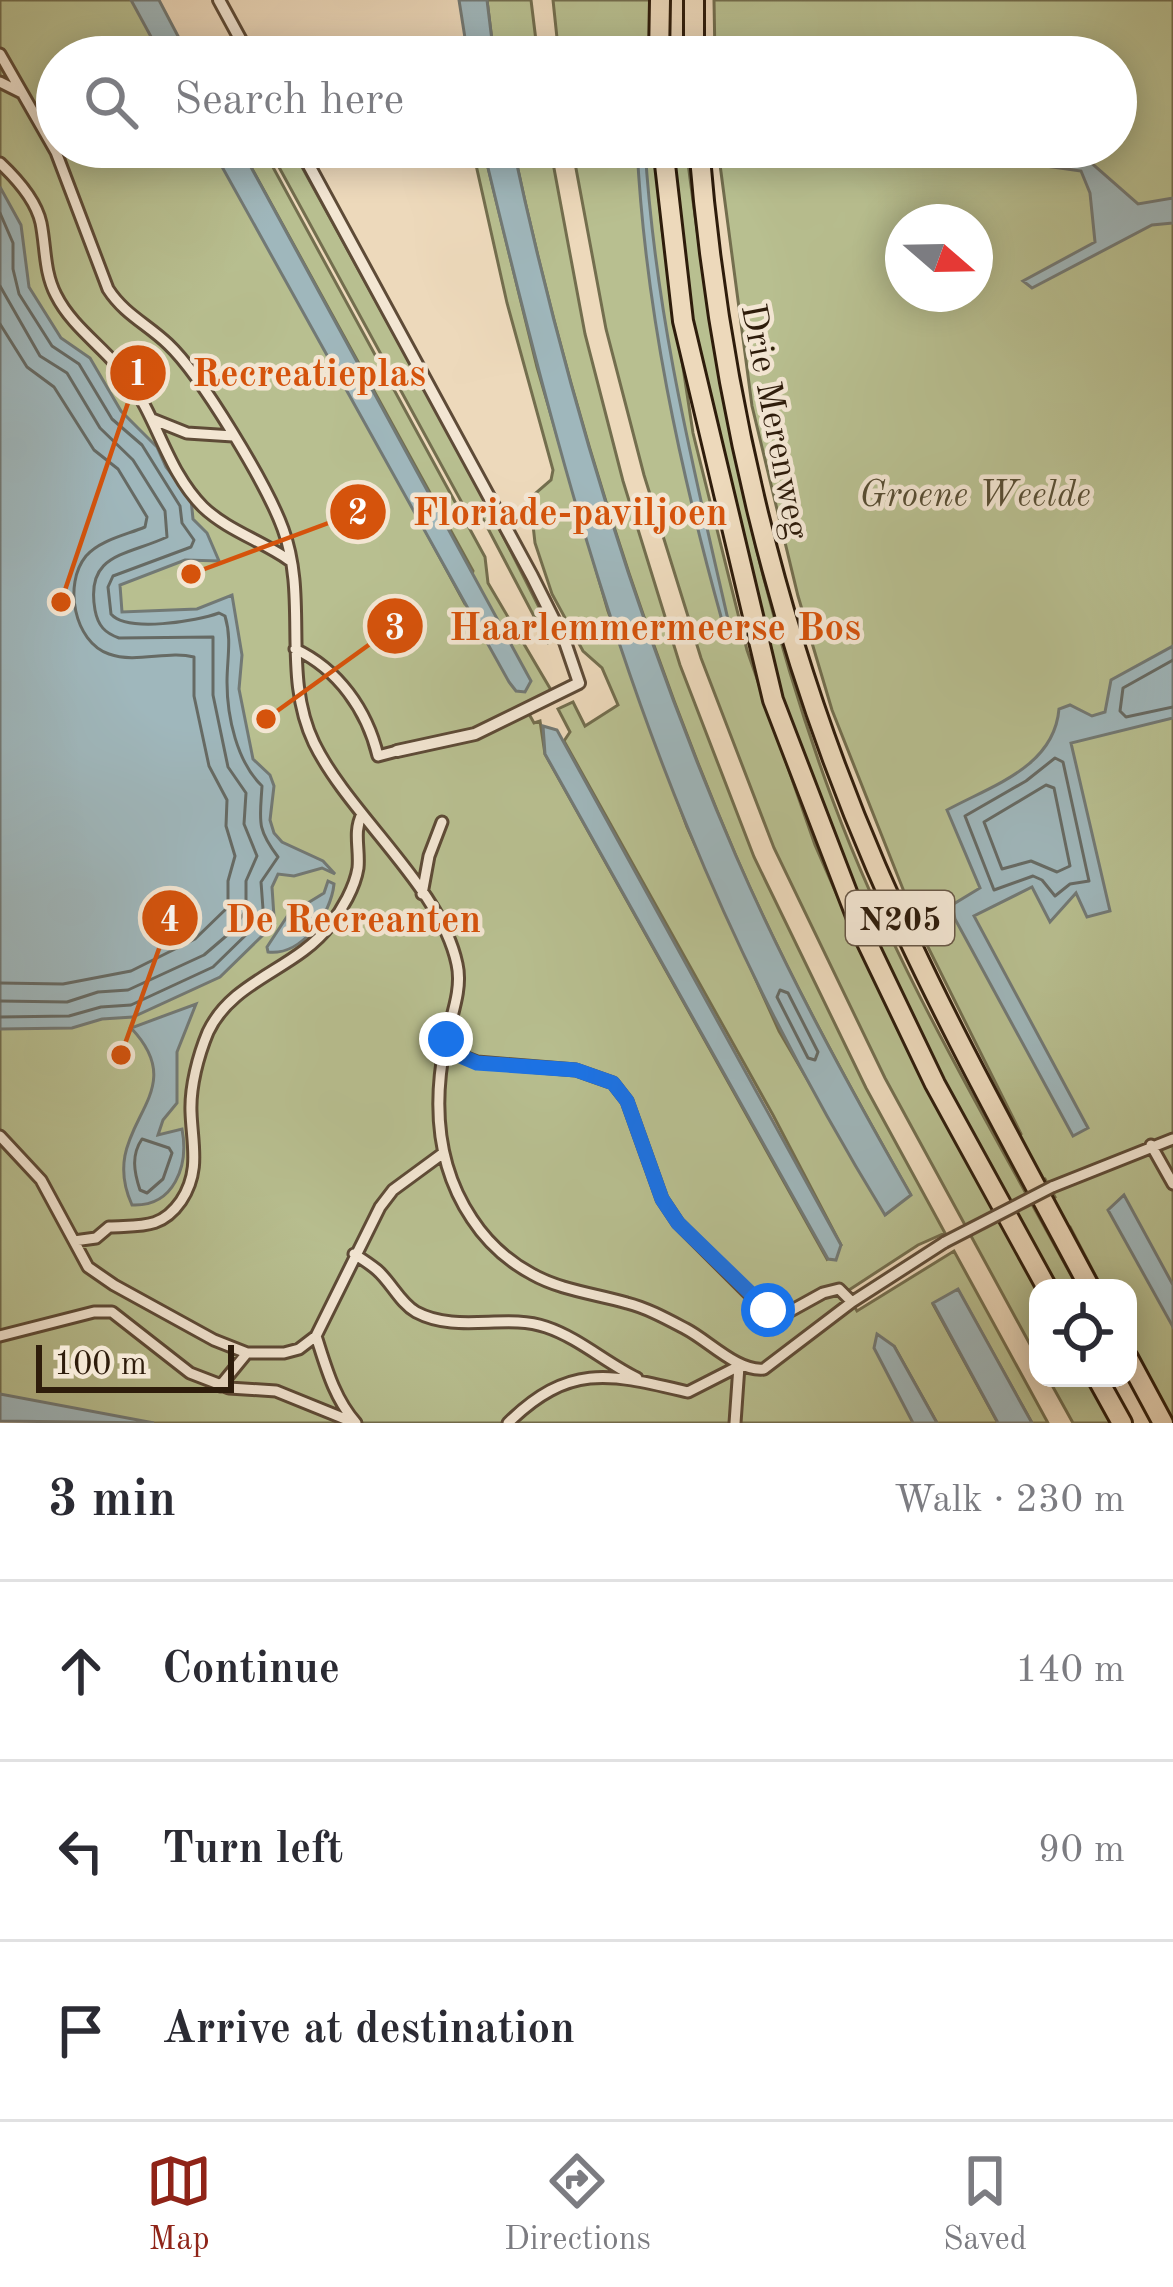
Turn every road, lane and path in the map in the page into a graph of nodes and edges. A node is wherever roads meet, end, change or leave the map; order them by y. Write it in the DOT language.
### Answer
graph roads {
  1 [pos="219,0"];
  2 [pos="660,0"];
  3 [pos="694,0"];
  4 [pos="239,36"];
  5 [pos="659,36"];
  6 [pos="694,36"];
  7 [pos="0,54"];
  8 [pos="0,82"];
  9 [pos="23,93"];
  10 [pos="36,116"];
  11 [pos="0,163"];
  12 [pos="62,168"];
  13 [pos="310,168"];
  14 [pos="665,168"];
  15 [pos="702,168"];
  16 [pos="152,419"];
  17 [pos="232,436"];
  18 [pos="224,524"];
  19 [pos="210,533"];
  20 [pos="290,561"];
  21 [pos="295,649"];
  22 [pos="397,751"];
  23 [pos="362,814"];
  24 [pos="442,822"];
  25 [pos="422,894"];
  26 [pos="444,1049"];
  27 [pos="0,1136"];
  28 [pos="1173,1139"];
  29 [pos="1151,1145"];
  30 [pos="442,1154"];
  31 [pos="1173,1184"];
  32 [pos="74,1240"];
  33 [pos="354,1254"];
  34 [pos="1042,1279"];
  35 [pos="1085,1279"];
  36 [pos="114,1285"];
  37 [pos="853,1302"];
  38 [pos="112,1312"];
  39 [pos="0,1336"];
  40 [pos="316,1336"];
  41 [pos="247,1353"];
  42 [pos="739,1366"];
  43 [pos="1137,1375"];
  44 [pos="637,1378"];
  45 [pos="220,1386"];
  46 [pos="1102,1387"];
  47 [pos="356,1423"];
  48 [pos="508,1423"];
  49 [pos="735,1423"];
  50 [pos="1122,1423"];
  51 [pos="1162,1423"];
  1 -- 4 [label="street"];
  2 -- 5 [label="highway"];
  3 -- 6 [label="highway"];
  7 -- 9 [label="street"];
  8 -- 9 [label="street"];
  9 -- 10 [label="street"];
  11 -- 16 [label="street"];
  12 -- 17 [label="street"];
  13 -- 22 [label="street"];
  14 -- 34 [label="highway, Drie Merenweg / N205"];
  15 -- 35 [label="highway, Drie Merenweg / N205"];
  16 -- 17 [label="street"];
  16 -- 18 [label="street"];
  17 -- 20 [label="street"];
  18 -- 19 [label="street"];
  18 -- 20 [label="street"];
  20 -- 21 [label="street"];
  21 -- 22 [label="street"];
  21 -- 23 [label="street"];
  23 -- 25 [label="street"];
  23 -- 32 [label="street"];
  24 -- 25 [label="street"];
  25 -- 26 [label="street"];
  26 -- 30 [label="street"];
  26 -- 37 [label="street"];
  27 -- 32 [label="street"];
  28 -- 29 [label="street"];
  29 -- 31 [label="street"];
  29 -- 37 [label="street, bridge"];
  30 -- 33 [label="street"];
  30 -- 42 [label="street"];
  32 -- 36 [label="street"];
  33 -- 40 [label="street"];
  33 -- 44 [label="street"];
  36 -- 38 [label="street"];
  36 -- 41 [label="street"];
  37 -- 42 [label="street"];
  38 -- 39 [label="street"];
  38 -- 45 [label="street"];
  40 -- 41 [label="street"];
  40 -- 47 [label="street"];
  41 -- 45 [label="street"];
  42 -- 44 [label="street"];
  42 -- 49 [label="street"];
  43 -- 51 [label="highway"];
  44 -- 48 [label="street"];
  45 -- 47 [label="street"];
  46 -- 50 [label="highway"];
}
